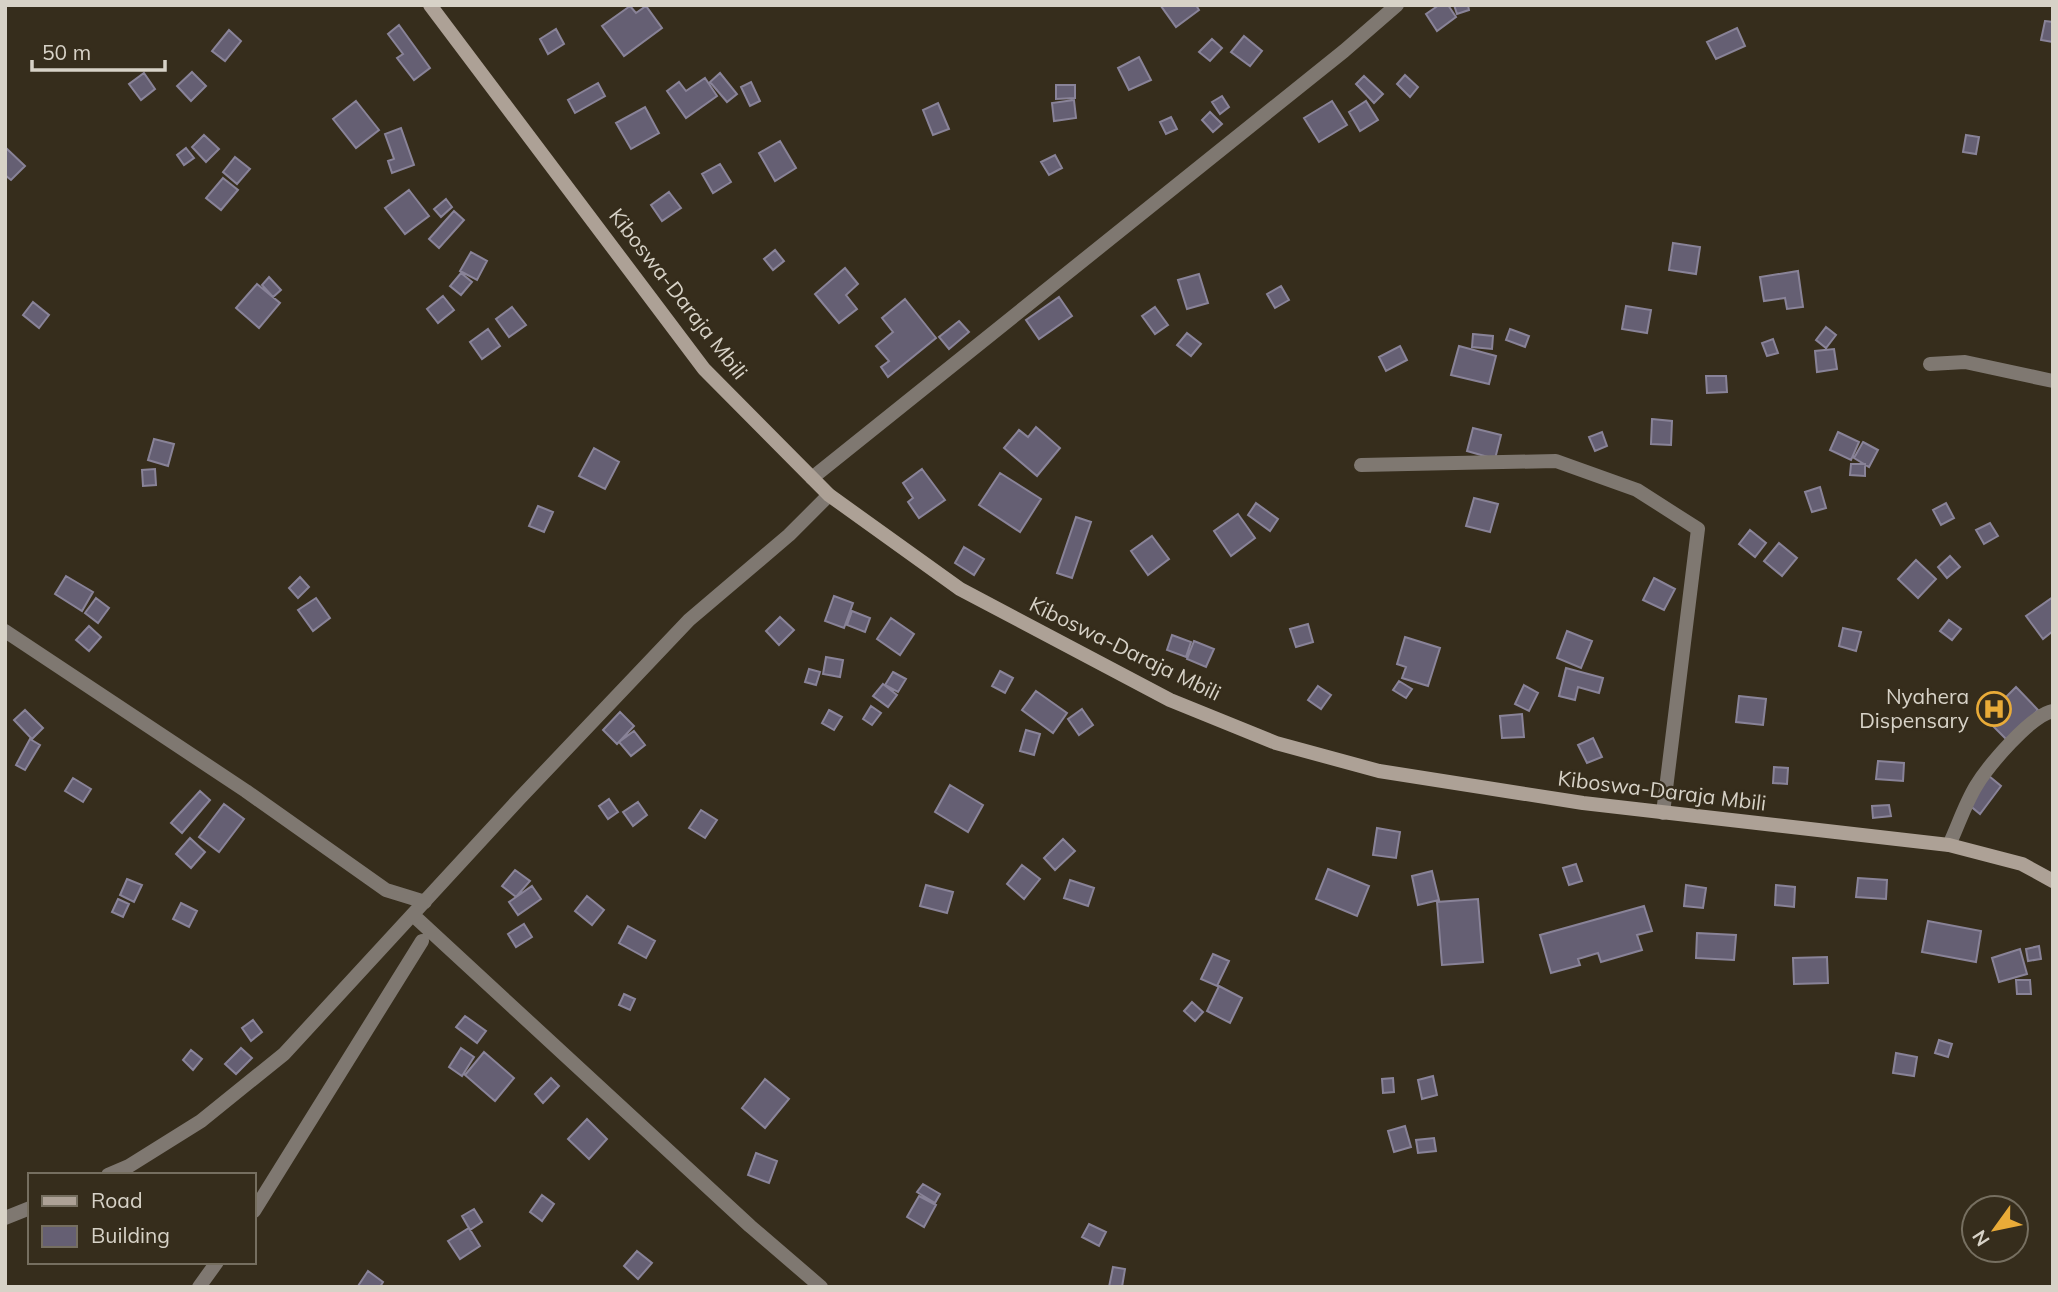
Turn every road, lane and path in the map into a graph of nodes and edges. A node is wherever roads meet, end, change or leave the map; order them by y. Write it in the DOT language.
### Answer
graph roads {
  1 [pos="430,5"];
  2 [pos="1396,5"];
  3 [pos="1930,364"];
  4 [pos="2053,381"];
  5 [pos="1361,465"];
  6 [pos="812,478"];
  7 [pos="829,495"];
  8 [pos="5,631"];
  9 [pos="2053,711"];
  10 [pos="1663,813"];
  11 [pos="1949,845"];
  12 [pos="2053,881"];
  13 [pos="425,902"];
  14 [pos="413,915"];
  15 [pos="422,941"];
  16 [pos="113,1173"];
  17 [pos="256,1207"];
  18 [pos="28,1209"];
  19 [pos="5,1218"];
  20 [pos="216,1264"];
  21 [pos="199,1287"];
  22 [pos="821,1287"];
  1 -- 6 [label="main road, Kiboswa-Daraja Mbili"];
  2 -- 6 [label="street"];
  3 -- 4 [label="street"];
  5 -- 10 [label="street"];
  6 -- 7 [label="main road, Kiboswa-Daraja Mbili"];
  7 -- 10 [label="main road, Kiboswa-Daraja Mbili"];
  7 -- 13 [label="street"];
  8 -- 13 [label="street"];
  9 -- 11 [label="street"];
  10 -- 11 [label="main road, Kiboswa-Daraja Mbili"];
  11 -- 12 [label="main road, Kiboswa-Daraja Mbili"];
  13 -- 14 [label="street"];
  14 -- 16 [label="street"];
  14 -- 22 [label="street"];
  15 -- 17 [label="street"];
  18 -- 19 [label="street"];
  20 -- 21 [label="street"];
}
